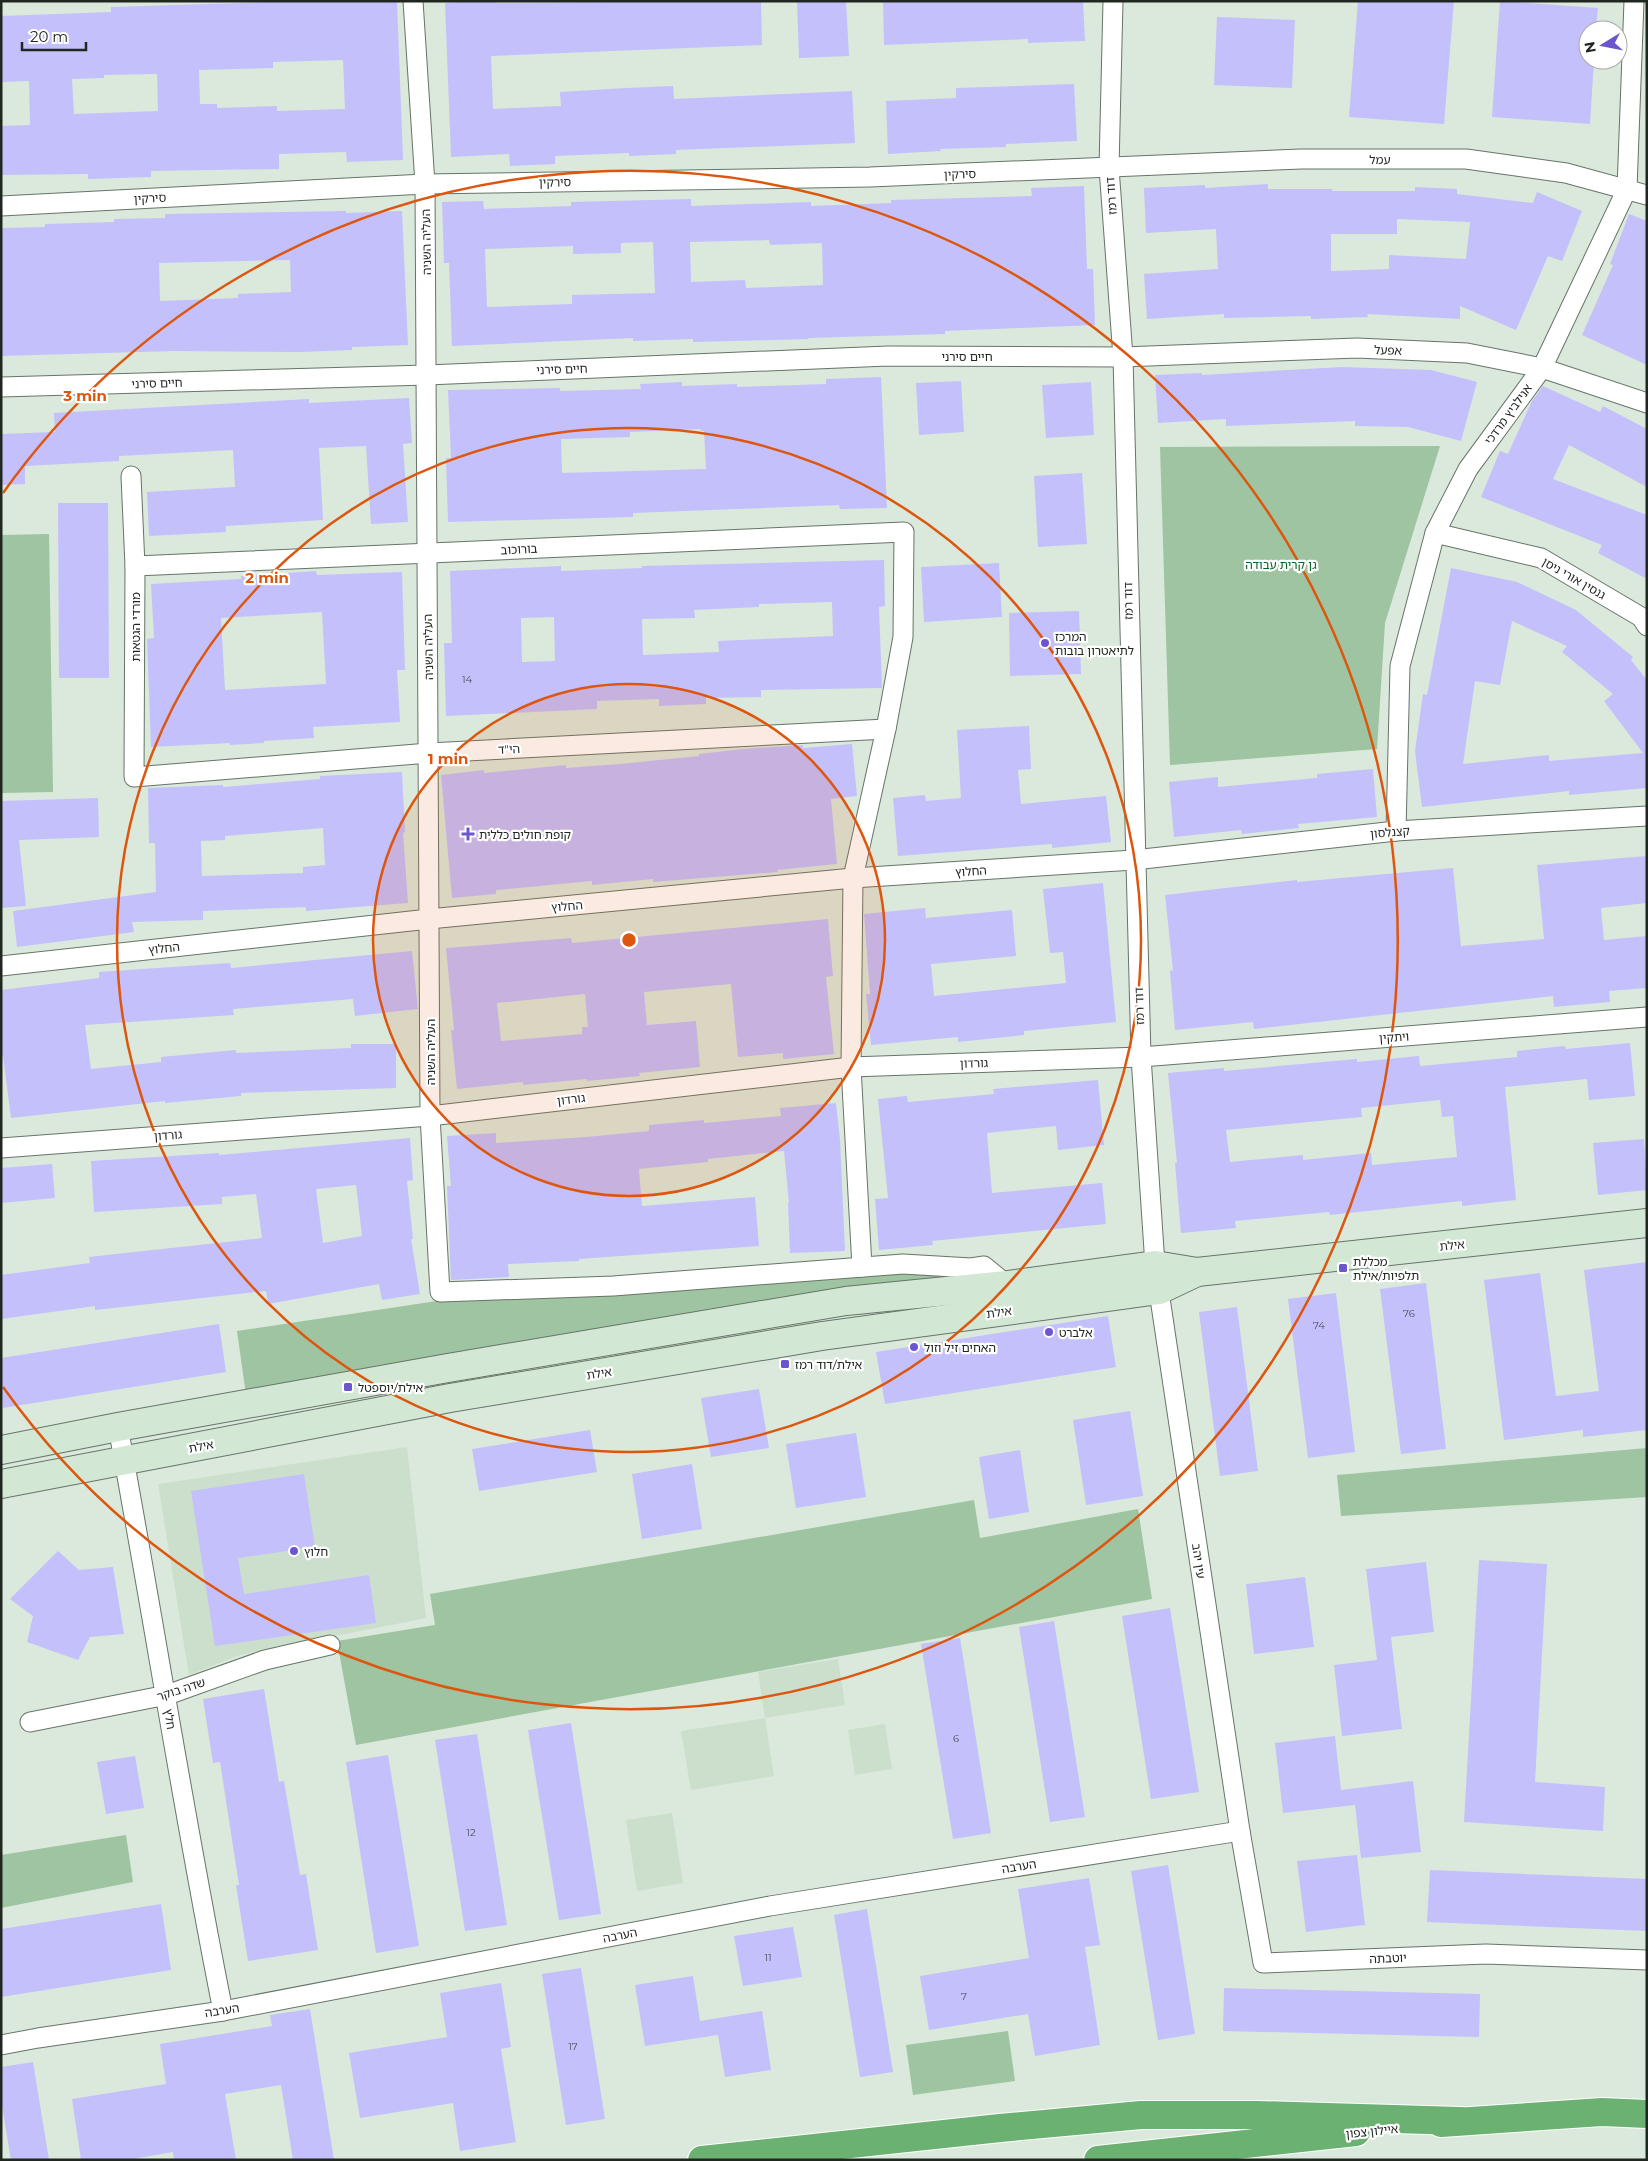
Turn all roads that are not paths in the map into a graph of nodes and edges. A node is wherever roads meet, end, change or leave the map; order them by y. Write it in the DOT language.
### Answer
graph roads {
  1 [pos="413,1"];
  2 [pos="1113,1"];
  3 [pos="1634,1"];
  4 [pos="1109,168"];
  5 [pos="425,184"];
  6 [pos="1627,189"];
  7 [pos="1647,195"];
  8 [pos="1,206"];
  9 [pos="1123,357"];
  10 [pos="1542,368"];
  11 [pos="427,375"];
  12 [pos="1,387"];
  13 [pos="1647,403"];
  14 [pos="131,476"];
  15 [pos="1435,532"];
  16 [pos="426,553"];
  17 [pos="135,566"];
  18 [pos="1647,626"];
  19 [pos="886,729"];
  20 [pos="429,754"];
  21 [pos="134,777"];
  22 [pos="1647,816"];
  23 [pos="1396,831"];
  24 [pos="1134,860"];
  25 [pos="853,878"];
  26 [pos="429,919"];
  27 [pos="1,966"];
  28 [pos="1647,1017"];
  29 [pos="1141,1057"];
  30 [pos="851,1067"];
  31 [pos="430,1116"];
  32 [pos="1,1148"];
  33 [pos="1647,1223"];
  34 [pos="862,1267"];
  35 [pos="1157,1277"];
  36 [pos="1007,1285"];
  37 [pos="118,1427"];
  38 [pos="1,1450"];
  39 [pos="124,1461"];
  40 [pos="1,1484"];
  41 [pos="330,1645"];
  42 [pos="167,1696"];
  43 [pos="30,1722"];
  44 [pos="1240,1831"];
  45 [pos="1647,1960"];
  46 [pos="223,2011"];
  47 [pos="1,2045"];
  48 [pos="1647,2114"];
  49 [pos="1460,2121"];
  50 [pos="702,2160"];
  51 [pos="1098,2160"];
  1 -- 5 [label="street, העליה השניה"];
  2 -- 4 [label="street, דוד רמז"];
  3 -- 6 [label="street, אנילביץ מרדכי"];
  4 -- 5 [label="street, סירקין"];
  4 -- 6 [label="street, עמל"];
  4 -- 9 [label="street, דוד רמז"];
  5 -- 8 [label="street, סירקין"];
  5 -- 11 [label="street, העליה השניה"];
  6 -- 7 [label="street, עמל"];
  6 -- 10 [label="street, אנילביץ מרדכי"];
  9 -- 10 [label="street, אפעל"];
  9 -- 11 [label="street, חיים סירני"];
  9 -- 24 [label="street, דוד רמז"];
  10 -- 13 [label="street, אפעל"];
  10 -- 15 [label="street, אנילביץ מרדכי"];
  11 -- 12 [label="street, חיים סירני"];
  11 -- 16 [label="street, העליה השניה"];
  14 -- 17 [label="street, מורדי הגטאות"];
  15 -- 18 [label="street, גנסין אורי ניסן"];
  15 -- 23 [label="street, אנילביץ מרדכי"];
  16 -- 17 [label="street, בורוכוב"];
  16 -- 19 [label="street, בורוכוב"];
  16 -- 20 [label="street, העליה השניה"];
  17 -- 21 [label="street, מורדי הגטאות"];
  19 -- 20 [label="street, הי\"ד"];
  19 -- 25 [label="street"];
  20 -- 21 [label="street, הי\"ד"];
  20 -- 26 [label="street, העליה השניה"];
  22 -- 23 [label="street, קצנלסון"];
  23 -- 24 [label="street, קצנלסון"];
  24 -- 25 [label="street, החלוץ"];
  24 -- 29 [label="street, דוד רמז"];
  25 -- 26 [label="street, החלוץ"];
  25 -- 30 [label="street"];
  26 -- 27 [label="street, החלוץ"];
  26 -- 31 [label="street, העליה השניה"];
  28 -- 29 [label="street, ויתקין"];
  29 -- 30 [label="street, גורדון"];
  29 -- 35 [label="street, דוד רמז"];
  30 -- 31 [label="street, גורדון"];
  30 -- 34 [label="street"];
  31 -- 32 [label="street, גורדון"];
  31 -- 34 [label="street, העליה השניה"];
  33 -- 35 [label="street, אילת"];
  34 -- 36 [label="street"];
  35 -- 36 [label="street, אילת"];
  35 -- 39 [label="street, אילת"];
  35 -- 44 [label="street, עין יהב"];
  36 -- 37 [label="street, אילת"];
  37 -- 38 [label="street, אילת"];
  37 -- 39 [label="street, חלץ"];
  39 -- 40 [label="street, אילת"];
  39 -- 42 [label="street, חלץ"];
  41 -- 42 [label="street, שדה בוקר"];
  42 -- 43 [label="street, שדה בוקר"];
  42 -- 46 [label="street, חלץ"];
  44 -- 45 [label="street, יוטבתה"];
  44 -- 46 [label="street, הערבה"];
  46 -- 47 [label="street, הערבה"];
  48 -- 49 [label="highway, איילון צפון"];
  49 -- 50 [label="highway"];
  49 -- 51 [label="highway, איילון צפון"];
}
